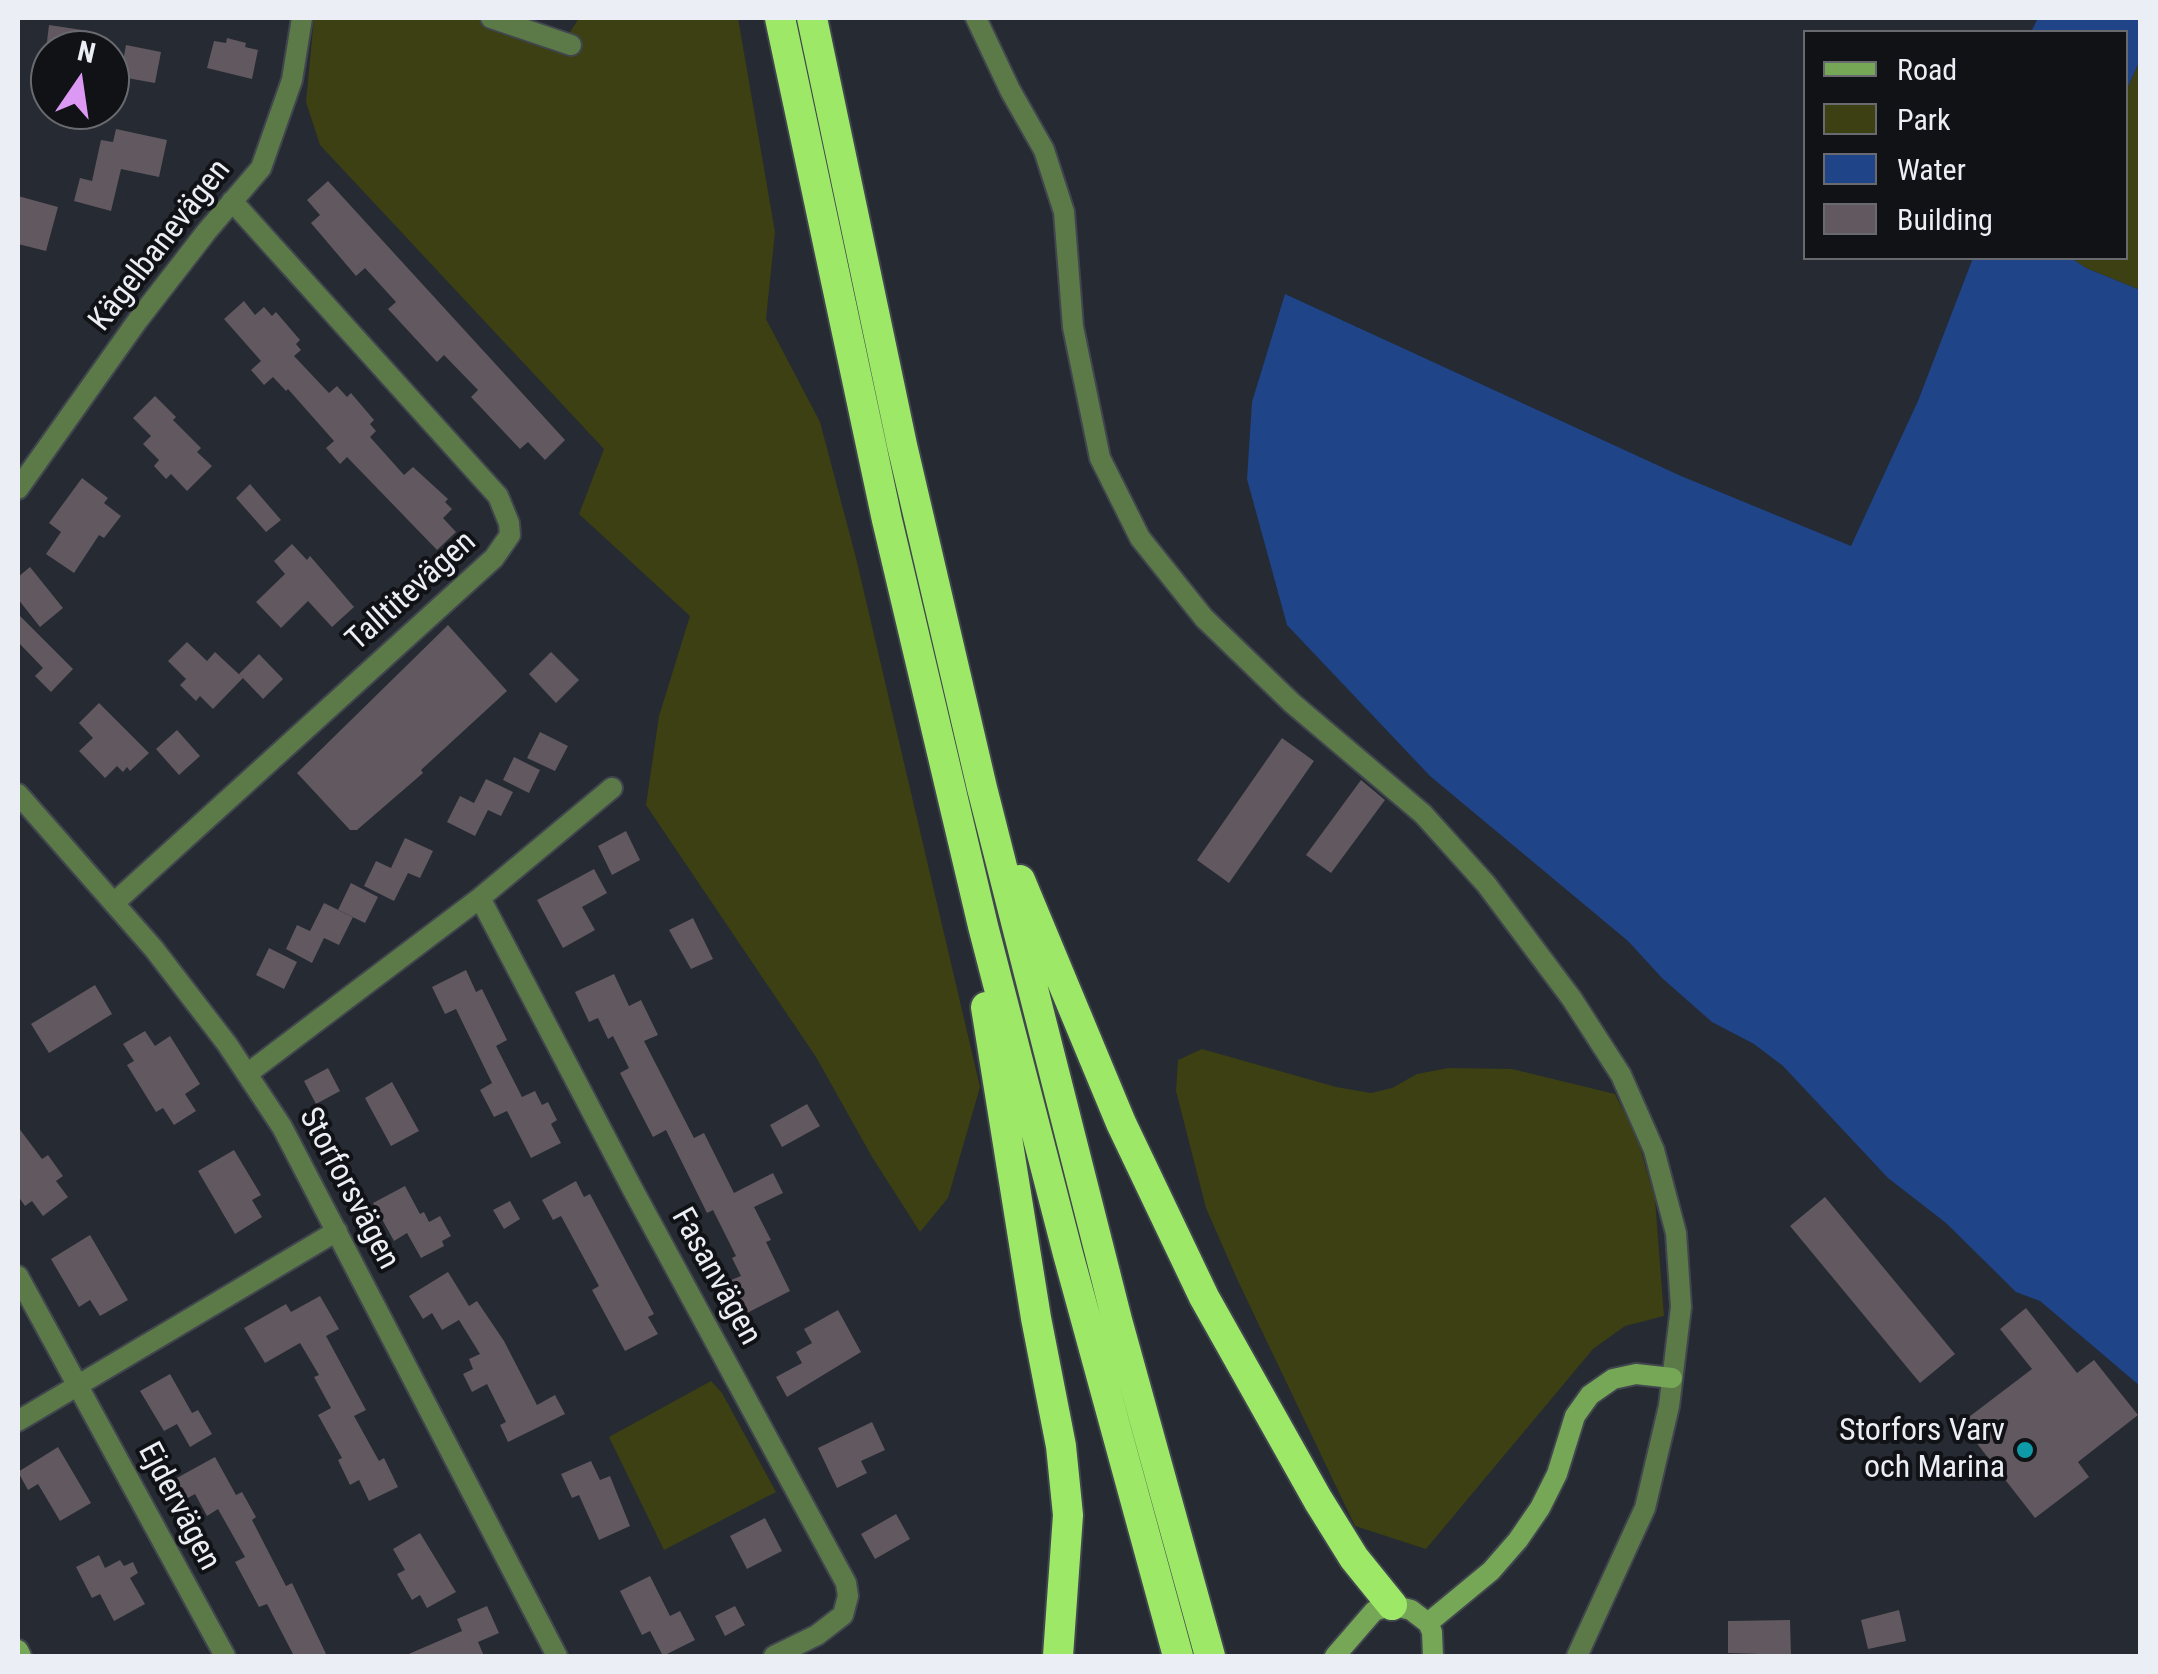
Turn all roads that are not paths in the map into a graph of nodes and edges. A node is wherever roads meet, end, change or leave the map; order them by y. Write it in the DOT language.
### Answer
graph roads {
  1 [pos="302,18"];
  2 [pos="492,18"];
  3 [pos="780,18"];
  4 [pos="812,18"];
  5 [pos="976,18"];
  6 [pos="570,45"];
  7 [pos="232,202"];
  8 [pos="18,489"];
  9 [pos="612,788"];
  10 [pos="982,788"];
  11 [pos="18,794"];
  12 [pos="952,794"];
  13 [pos="480,898"];
  14 [pos="114,904"];
  15 [pos="247,1074"];
  16 [pos="337,1231"];
  17 [pos="18,1276"];
  18 [pos="1672,1378"];
  19 [pos="78,1385"];
  20 [pos="18,1420"];
  21 [pos="1392,1605"];
  22 [pos="1428,1622"];
  23 [pos="18,1650"];
  24 [pos="21,1656"];
  25 [pos="224,1656"];
  26 [pos="558,1656"];
  27 [pos="774,1656"];
  28 [pos="1058,1656"];
  29 [pos="1178,1656"];
  30 [pos="1210,1656"];
  31 [pos="1335,1656"];
  32 [pos="1433,1656"];
  33 [pos="1578,1656"];
  1 -- 7 [label="street, Kägelbanevägen"];
  2 -- 6 [label="street"];
  3 -- 12 [label="highway"];
  4 -- 10 [label="highway"];
  5 -- 18 [label="street"];
  7 -- 8 [label="street, Kägelbanevägen"];
  7 -- 14 [label="street, Talltitevägen"];
  9 -- 13 [label="street"];
  10 -- 21 [label="highway"];
  10 -- 30 [label="highway"];
  11 -- 14 [label="street, Storforsvägen"];
  12 -- 28 [label="highway"];
  12 -- 29 [label="highway"];
  13 -- 15 [label="street"];
  13 -- 27 [label="street, Fasanvägen"];
  14 -- 15 [label="street, Storforsvägen"];
  15 -- 16 [label="street, Storforsvägen"];
  16 -- 19 [label="street"];
  16 -- 26 [label="street, Storforsvägen"];
  17 -- 19 [label="street, Ejdervägen"];
  18 -- 22 [label="street"];
  18 -- 33 [label="street"];
  19 -- 20 [label="street"];
  19 -- 25 [label="street, Ejdervägen"];
  21 -- 22 [label="street"];
  21 -- 31 [label="street"];
  22 -- 32 [label="street"];
  23 -- 24 [label="street"];
}
